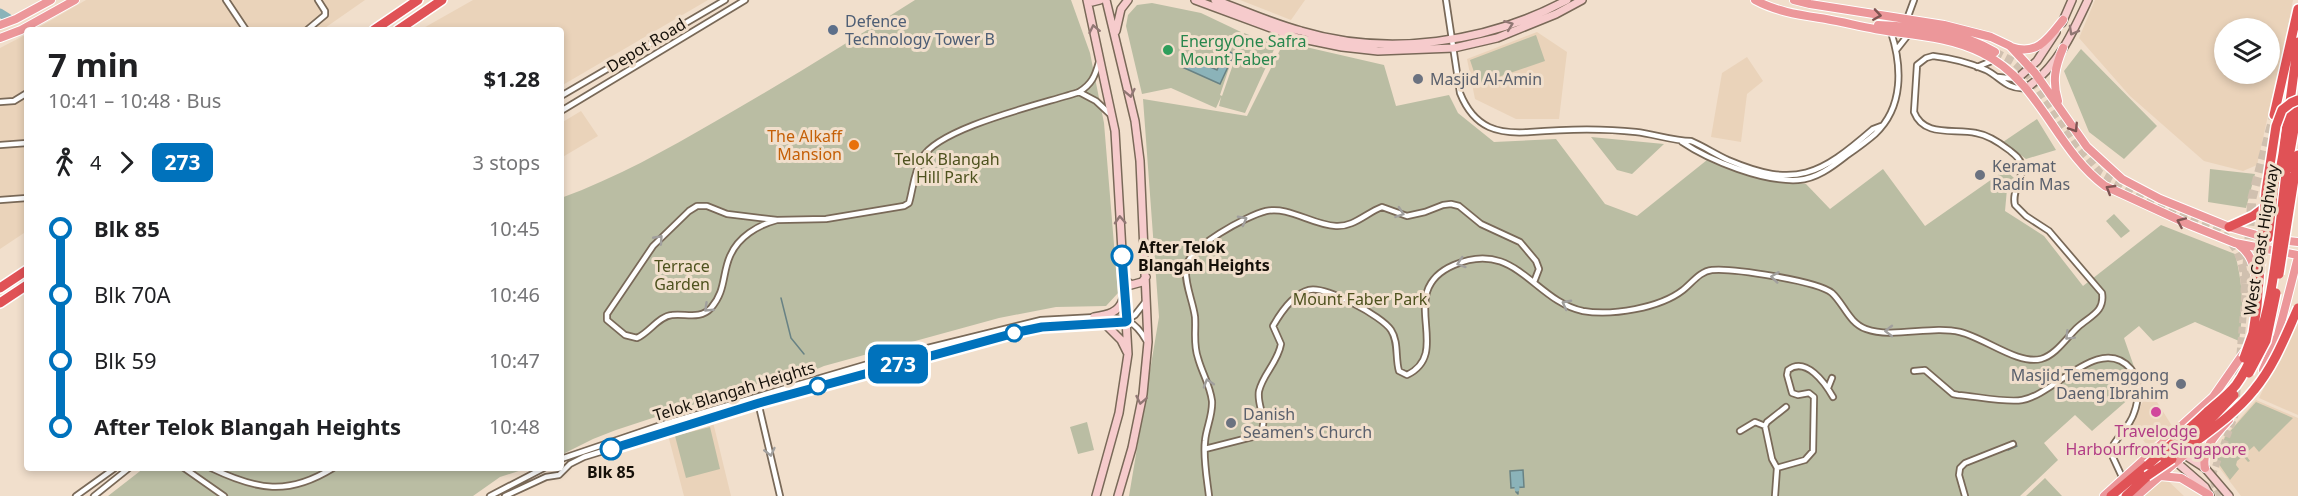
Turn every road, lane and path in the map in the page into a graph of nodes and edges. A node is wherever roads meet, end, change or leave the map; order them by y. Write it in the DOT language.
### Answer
graph roads {
  1 [pos="51,0"];
  2 [pos="226,0"];
  3 [pos="318,0"];
  4 [pos="418,0"];
  5 [pos="442,0"];
  6 [pos="725,0"];
  7 [pos="745,0"];
  8 [pos="1100,0"];
  9 [pos="1107,0"];
  10 [pos="1128,0"];
  11 [pos="1195,0"];
  12 [pos="1215,0"];
  13 [pos="1446,0"];
  14 [pos="1567,0"];
  15 [pos="1582,0"];
  16 [pos="1794,0"];
  17 [pos="1914,0"];
  18 [pos="2072,0"];
  19 [pos="2088,0"];
  20 [pos="72,1"];
  21 [pos="1088,1"];
  22 [pos="1758,1"];
  23 [pos="1204,2"];
  24 [pos="2298,9"];
  25 [pos="1907,20"];
  26 [pos="2063,20"];
  27 [pos="0,25"];
  28 [pos="1858,25"];
  29 [pos="32,27"];
  30 [pos="244,27"];
  31 [pos="310,27"];
  32 [pos="378,27"];
  33 [pos="402,27"];
  34 [pos="24,32"];
  35 [pos="1891,32"];
  36 [pos="1909,34"];
  37 [pos="1116,37"];
  38 [pos="0,38"];
  39 [pos="1453,40"];
  40 [pos="2298,42"];
  41 [pos="2010,46"];
  42 [pos="1454,48"];
  43 [pos="2063,48"];
  44 [pos="1897,49"];
  45 [pos="1100,56"];
  46 [pos="1995,56"];
  47 [pos="1977,67"];
  48 [pos="2031,68"];
  49 [pos="1995,76"];
  50 [pos="2018,78"];
  51 [pos="2040,78"];
  52 [pos="2026,88"];
  53 [pos="1079,92"];
  54 [pos="564,94"];
  55 [pos="24,95"];
  56 [pos="2298,100"];
  57 [pos="0,102"];
  58 [pos="2298,107"];
  59 [pos="564,109"];
  60 [pos="2061,109"];
  61 [pos="2274,115"];
  62 [pos="1113,118"];
  63 [pos="1881,126"];
  64 [pos="1682,141"];
  65 [pos="24,143"];
  66 [pos="0,145"];
  67 [pos="2298,155"];
  68 [pos="2105,166"];
  69 [pos="1757,169"];
  70 [pos="2290,173"];
  71 [pos="1755,175"];
  72 [pos="2093,177"];
  73 [pos="24,198"];
  74 [pos="2274,199"];
  75 [pos="0,200"];
  76 [pos="777,220"];
  77 [pos="2229,226"];
  78 [pos="2268,238"];
  79 [pos="2298,242"];
  80 [pos="2235,243"];
  81 [pos="2265,250"];
  82 [pos="2298,256"];
  83 [pos="24,272"];
  84 [pos="1123,278"];
  85 [pos="1146,278"];
  86 [pos="1534,282"];
  87 [pos="2298,284"];
  88 [pos="24,287"];
  89 [pos="0,288"];
  90 [pos="2258,290"];
  91 [pos="2289,294"];
  92 [pos="1125,295"];
  93 [pos="1146,302"];
  94 [pos="0,303"];
  95 [pos="2298,308"];
  96 [pos="1094,317"];
  97 [pos="1127,321"];
  98 [pos="1105,324"];
  99 [pos="1148,342"];
  100 [pos="1128,354"];
  101 [pos="1914,371"];
  102 [pos="1832,378"];
  103 [pos="1828,388"];
  104 [pos="2249,390"];
  105 [pos="757,396"];
  106 [pos="1833,397"];
  107 [pos="759,403"];
  108 [pos="2217,404"];
  109 [pos="1786,407"];
  110 [pos="1765,426"];
  111 [pos="2181,428"];
  112 [pos="1740,431"];
  113 [pos="2013,444"];
  114 [pos="1205,449"];
  115 [pos="2172,450"];
  116 [pos="2151,455"];
  117 [pos="2184,455"];
  118 [pos="564,458"];
  119 [pos="2176,462"];
  120 [pos="1777,468"];
  121 [pos="2205,468"];
  122 [pos="564,470"];
  123 [pos="111,471"];
  124 [pos="125,471"];
  125 [pos="188,471"];
  126 [pos="217,471"];
  127 [pos="328,471"];
  128 [pos="539,471"];
  129 [pos="546,471"];
  130 [pos="563,471"];
  131 [pos="549,476"];
  132 [pos="2147,476"];
  133 [pos="2159,477"];
  134 [pos="2123,479"];
  135 [pos="76,496"];
  136 [pos="94,496"];
  137 [pos="224,496"];
  138 [pos="490,496"];
  139 [pos="505,496"];
  140 [pos="780,496"];
  141 [pos="1096,496"];
  142 [pos="1118,496"];
  143 [pos="1209,496"];
  144 [pos="1775,496"];
  145 [pos="1965,496"];
  146 [pos="2104,496"];
  147 [pos="2111,496"];
  148 [pos="2126,496"];
  149 [pos="2137,496"];
  150 [pos="2210,496"];
  151 [pos="2229,496"];
  1 -- 27 [label="main road"];
  2 -- 30 [label="street"];
  3 -- 31 [label="street"];
  4 -- 32 [label="highway"];
  5 -- 33 [label="highway"];
  6 -- 54 [label="street, Depot Road"];
  7 -- 59 [label="street, Depot Road"];
  8 -- 21 [label="main road"];
  9 -- 37 [label="main road"];
  10 -- 37 [label="main road"];
  11 -- 23 [label="main road"];
  12 -- 39 [label="main road"];
  13 -- 39 [label="street"];
  39 -- 14 [label="main road, one-way"];
  15 -- 42 [label="main road"];
  16 -- 25 [label="main road, one-way"];
  17 -- 25 [label="street"];
  18 -- 26 [label="main road"];
  19 -- 43 [label="main road, one-way"];
  20 -- 29 [label="main road"];
  45 -- 21 [label="main road, one-way"];
  22 -- 28 [label="main road"];
  23 -- 42 [label="main road"];
  24 -- 61 [label="highway"];
  25 -- 41 [label="main road"];
  26 -- 41 [label="main road"];
  26 -- 48 [label="main road"];
  28 -- 35 [label="main road"];
  28 -- 46 [label="main road"];
  34 -- 38 [label="main road"];
  35 -- 36 [label="main road"];
  35 -- 44 [label="street"];
  36 -- 44 [label="street"];
  36 -- 46 [label="main road"];
  37 -- 85 [label="main road, one-way"];
  39 -- 42 [label="street"];
  40 -- 74 [label="highway"];
  41 -- 48 [label="main road"];
  42 -- 64 [label="street"];
  43 -- 51 [label="main road"];
  43 -- 60 [label="main road"];
  44 -- 63 [label="street"];
  45 -- 53 [label="street"];
  45 -- 62 [label="main road"];
  46 -- 47 [label="street"];
  46 -- 50 [label="main road"];
  47 -- 49 [label="street"];
  47 -- 86 [label="street, one-way"];
  48 -- 50 [label="main road"];
  48 -- 51 [label="main road"];
  49 -- 50 [label="street"];
  49 -- 52 [label="street"];
  50 -- 52 [label="main road"];
  51 -- 52 [label="main road"];
  51 -- 60 [label="main road"];
  52 -- 72 [label="main road"];
  53 -- 62 [label="street"];
  53 -- 76 [label="street"];
  55 -- 57 [label="street"];
  56 -- 108 [label="highway, bridge"];
  58 -- 70 [label="highway, West Coast Highway"];
  60 -- 68 [label="main road, one-way"];
  84 -- 62 [label="main road, one-way"];
  63 -- 69 [label="street"];
  63 -- 71 [label="street"];
  64 -- 69 [label="street"];
  64 -- 71 [label="street"];
  65 -- 66 [label="street"];
  67 -- 70 [label="highway, West Coast Highway"];
  68 -- 72 [label="main road"];
  68 -- 77 [label="main road"];
  69 -- 71 [label="street"];
  70 -- 108 [label="highway, West Coast Highway, bridge"];
  70 -- 132 [label="highway, West Coast Highway, bridge"];
  80 -- 72 [label="main road, one-way"];
  73 -- 75 [label="street"];
  74 -- 77 [label="highway"];
  74 -- 78 [label="highway"];
  76 -- 76 [label="street, one-way"];
  77 -- 78 [label="main road"];
  78 -- 79 [label="main road"];
  78 -- 81 [label="main road"];
  80 -- 81 [label="main road"];
  80 -- 90 [label="main road"];
  81 -- 82 [label="main road"];
  81 -- 90 [label="main road"];
  82 -- 91 [label="main road"];
  83 -- 89 [label="highway"];
  84 -- 85 [label="main road"];
  84 -- 92 [label="main road"];
  85 -- 93 [label="main road"];
  86 -- 114 [label="street, one-way"];
  114 -- 86 [label="street, one-way"];
  87 -- 91 [label="main road"];
  88 -- 94 [label="highway"];
  90 -- 111 [label="main road"];
  91 -- 104 [label="main road"];
  92 -- 96 [label="main road"];
  92 -- 97 [label="main road"];
  93 -- 97 [label="street"];
  93 -- 99 [label="main road"];
  95 -- 132 [label="highway, bridge"];
  96 -- 97 [label="street, Telok Blangah Heights"];
  96 -- 105 [label="street, Telok Blangah Heights"];
  97 -- 98 [label="street, Telok Blangah Heights"];
  97 -- 99 [label="street"];
  97 -- 100 [label="main road"];
  98 -- 100 [label="main road"];
  98 -- 107 [label="street, Telok Blangah Heights"];
  99 -- 142 [label="main road, one-way"];
  100 -- 141 [label="main road"];
  101 -- 134 [label="street"];
  102 -- 103 [label="street"];
  103 -- 106 [label="street"];
  103 -- 120 [label="street"];
  104 -- 117 [label="main road"];
  104 -- 121 [label="main road"];
  105 -- 107 [label="street"];
  105 -- 118 [label="street, Telok Blangah Heights"];
  107 -- 122 [label="street, Telok Blangah Heights"];
  107 -- 140 [label="street, one-way"];
  108 -- 147 [label="highway, West Coast Highway, bridge"];
  109 -- 110 [label="street"];
  110 -- 112 [label="street"];
  110 -- 120 [label="street"];
  111 -- 115 [label="main road"];
  111 -- 116 [label="main road"];
  113 -- 145 [label="street"];
  114 -- 143 [label="street"];
  115 -- 116 [label="main road"];
  115 -- 117 [label="main road"];
  115 -- 119 [label="main road"];
  116 -- 134 [label="main road"];
  117 -- 119 [label="main road"];
  117 -- 121 [label="main road"];
  119 -- 133 [label="main road"];
  119 -- 150 [label="main road"];
  120 -- 144 [label="street"];
  121 -- 151 [label="main road"];
  123 -- 135 [label="street"];
  124 -- 136 [label="street"];
  125 -- 137 [label="street"];
  126 -- 127 [label="street"];
  128 -- 138 [label="street"];
  129 -- 131 [label="street"];
  130 -- 131 [label="street, Telok Blangah Heights"];
  131 -- 139 [label="street, Telok Blangah Heights"];
  132 -- 148 [label="highway, West Coast Highway"];
  133 -- 149 [label="main road"];
  133 -- 150 [label="main road"];
  134 -- 146 [label="main road"];
}
